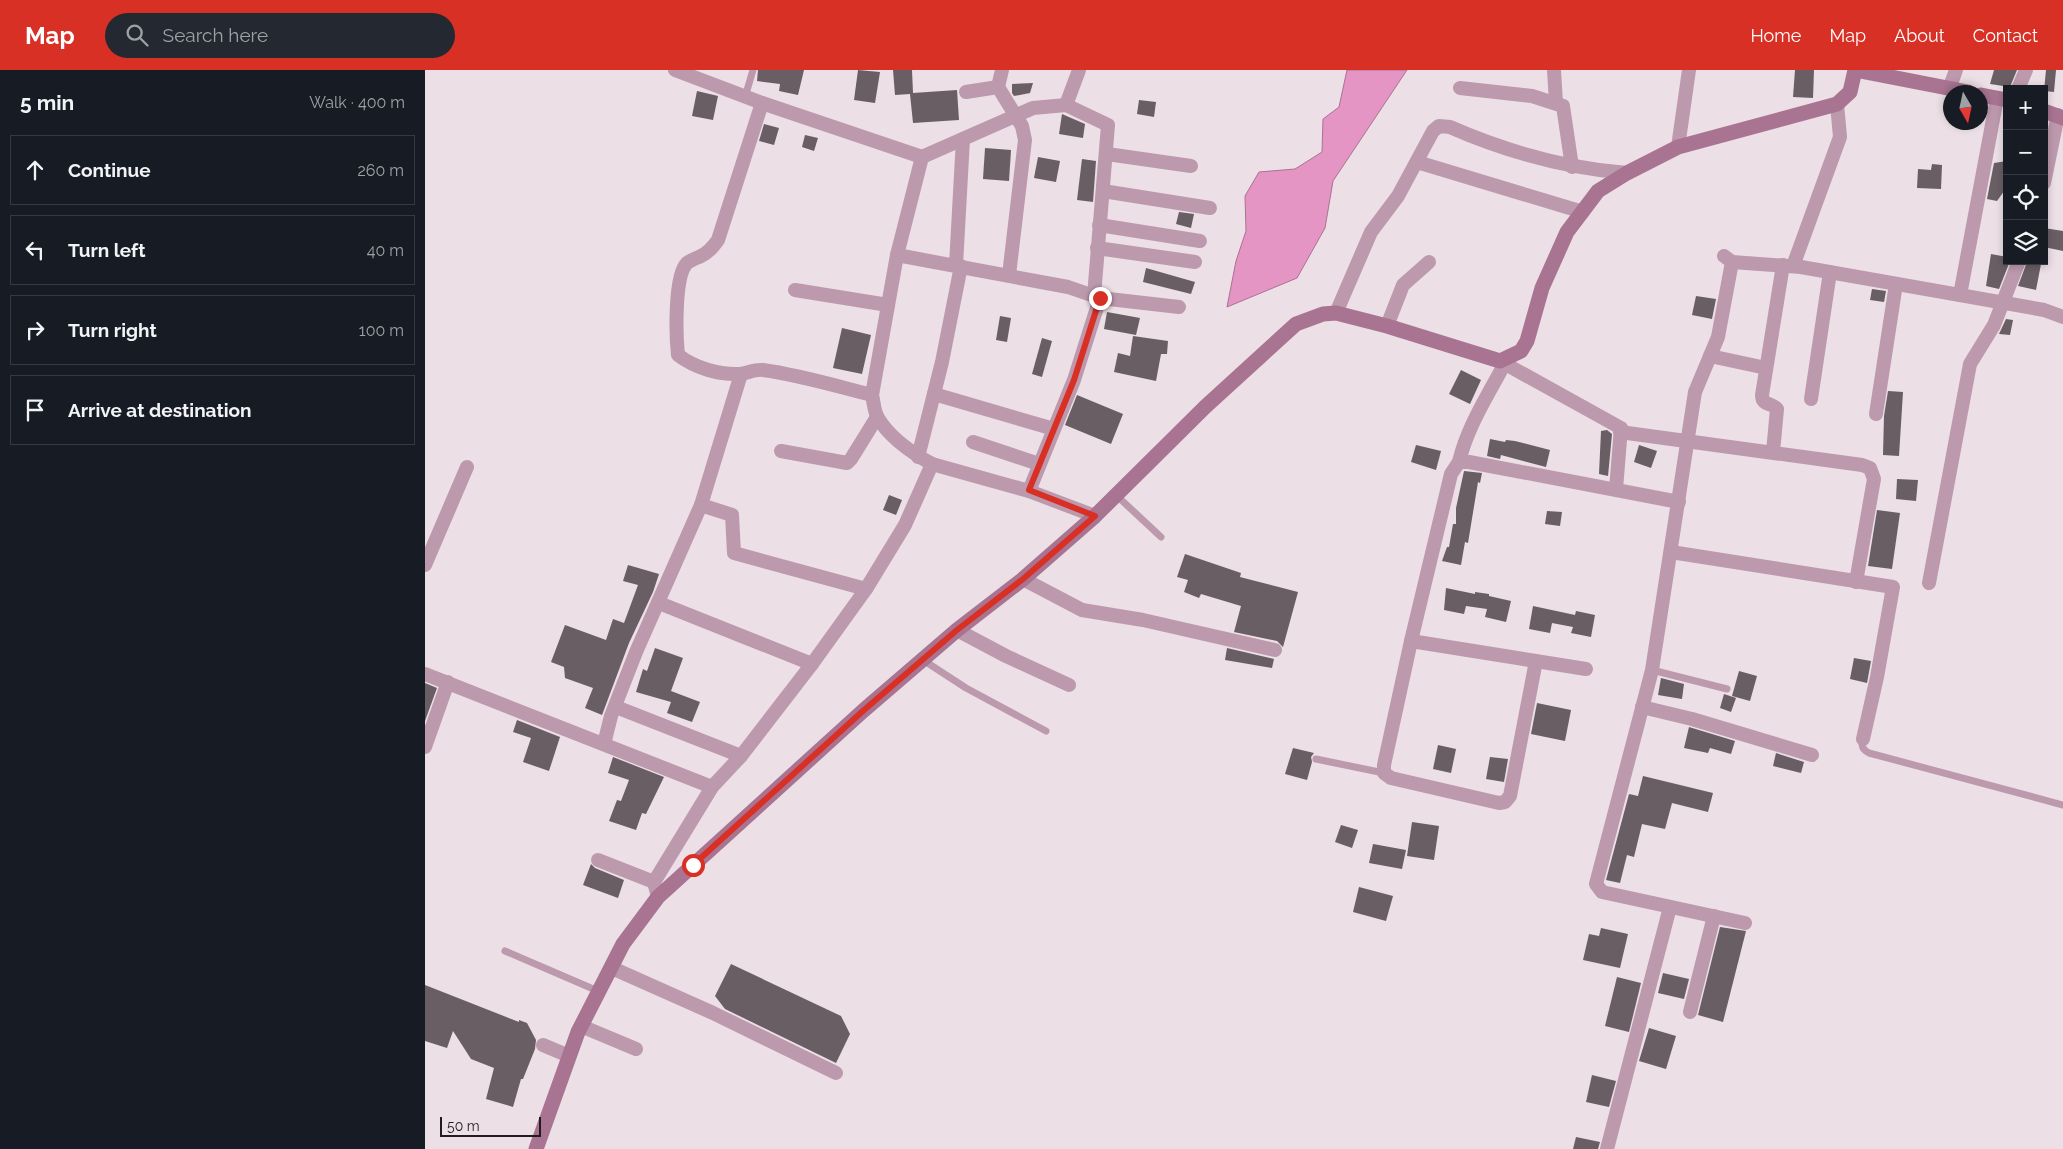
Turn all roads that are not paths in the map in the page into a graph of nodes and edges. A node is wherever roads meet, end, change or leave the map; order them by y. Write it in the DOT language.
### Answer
graph roads {
  1 [pos="675,70"];
  2 [pos="753,70"];
  3 [pos="1002,70"];
  4 [pos="1079,70"];
  5 [pos="1553,70"];
  6 [pos="1689,70"];
  7 [pos="1855,70"];
  8 [pos="1955,70"];
  9 [pos="2026,70"];
  10 [pos="695,74"];
  11 [pos="1950,85"];
  12 [pos="2020,85"];
  13 [pos="998,87"];
  14 [pos="1460,88"];
  15 [pos="1943,88"];
  16 [pos="966,92"];
  17 [pos="1988,96"];
  18 [pos="745,97"];
  19 [pos="2002,99"];
  20 [pos="1556,103"];
  21 [pos="762,104"];
  22 [pos="1837,104"];
  23 [pos="1066,105"];
  24 [pos="2055,115"];
  25 [pos="1015,117"];
  26 [pos="963,139"];
  27 [pos="1678,146"];
  28 [pos="1107,154"];
  29 [pos="922,157"];
  30 [pos="1417,162"];
  31 [pos="1191,166"];
  32 [pos="1572,166"];
  33 [pos="1627,173"];
  34 [pos="2045,175"];
  35 [pos="1103,191"];
  36 [pos="1210,208"];
  37 [pos="1583,212"];
  38 [pos="1099,225"];
  39 [pos="1200,241"];
  40 [pos="1097,248"];
  41 [pos="897,255"];
  42 [pos="1195,262"];
  43 [pos="1429,262"];
  44 [pos="959,265"];
  45 [pos="2017,265"];
  46 [pos="1788,266"];
  47 [pos="1830,272"];
  48 [pos="1009,275"];
  49 [pos="1896,284"];
  50 [pos="795,290"];
  51 [pos="1960,295"];
  52 [pos="1097,297"];
  53 [pos="2003,303"];
  54 [pos="888,304"];
  55 [pos="1179,307"];
  56 [pos="1336,313"];
  57 [pos="2063,317"];
  58 [pos="1387,326"];
  59 [pos="1710,356"];
  60 [pos="1503,362"];
  61 [pos="1766,368"];
  62 [pos="741,374"];
  63 [pos="934,394"];
  64 [pos="872,395"];
  65 [pos="1811,399"];
  66 [pos="1876,414"];
  67 [pos="877,417"];
  68 [pos="1054,429"];
  69 [pos="1620,432"];
  70 [pos="1688,441"];
  71 [pos="973,442"];
  72 [pos="781,451"];
  73 [pos="1773,452"];
  74 [pos="918,456"];
  75 [pos="1459,462"];
  76 [pos="932,464"];
  77 [pos="1039,464"];
  78 [pos="467,466"];
  79 [pos="1616,489"];
  80 [pos="1029,490"];
  81 [pos="1116,495"];
  82 [pos="1679,502"];
  83 [pos="701,505"];
  84 [pos="1095,516"];
  85 [pos="1161,537"];
  86 [pos="1671,552"];
  87 [pos="425,565"];
  88 [pos="1023,579"];
  89 [pos="1856,582"];
  90 [pos="1929,583"];
  91 [pos="866,589"];
  92 [pos="659,603"];
  93 [pos="957,630"];
  94 [pos="1411,641"];
  95 [pos="1275,650"];
  96 [pos="923,660"];
  97 [pos="1536,660"];
  98 [pos="812,664"];
  99 [pos="1586,669"];
  100 [pos="1651,670"];
  101 [pos="425,674"];
  102 [pos="448,682"];
  103 [pos="1069,685"];
  104 [pos="1727,689"];
  105 [pos="616,707"];
  106 [pos="1642,707"];
  107 [pos="1046,731"];
  108 [pos="1863,739"];
  109 [pos="604,744"];
  110 [pos="425,747"];
  111 [pos="1812,755"];
  112 [pos="741,756"];
  113 [pos="1316,759"];
  114 [pos="1384,773"];
  115 [pos="712,786"];
  116 [pos="2063,805"];
  117 [pos="598,860"];
  118 [pos="656,889"];
  119 [pos="1670,907"];
  120 [pos="1714,916"];
  121 [pos="1745,923"];
  122 [pos="505,951"];
  123 [pos="612,968"];
  124 [pos="599,992"];
  125 [pos="1690,1012"];
  126 [pos="581,1026"];
  127 [pos="543,1045"];
  128 [pos="636,1048"];
  129 [pos="569,1056"];
  130 [pos="836,1073"];
  131 [pos="535,1149"];
  132 [pos="1607,1149"];
  1 -- 10 [label="street"];
  2 -- 18 [label="lane"];
  3 -- 13 [label="street"];
  4 -- 23 [label="street"];
  5 -- 20 [label="street"];
  6 -- 27 [label="street"];
  7 -- 15 [label="main road"];
  7 -- 22 [label="main road"];
  8 -- 11 [label="street"];
  9 -- 12 [label="street"];
  10 -- 18 [label="street"];
  13 -- 16 [label="street"];
  13 -- 25 [label="street"];
  14 -- 20 [label="street"];
  17 -- 19 [label="main road"];
  18 -- 21 [label="street"];
  19 -- 51 [label="street"];
  20 -- 32 [label="street"];
  21 -- 29 [label="street"];
  21 -- 62 [label="street"];
  22 -- 27 [label="main road"];
  22 -- 46 [label="street"];
  23 -- 25 [label="street"];
  23 -- 28 [label="street"];
  24 -- 34 [label="street"];
  25 -- 26 [label="street"];
  25 -- 48 [label="street"];
  26 -- 29 [label="street"];
  26 -- 44 [label="street"];
  27 -- 33 [label="main road"];
  28 -- 31 [label="street"];
  28 -- 35 [label="street"];
  29 -- 41 [label="street"];
  30 -- 32 [label="street"];
  30 -- 37 [label="street"];
  30 -- 56 [label="street"];
  32 -- 33 [label="street"];
  33 -- 37 [label="main road"];
  35 -- 36 [label="street"];
  35 -- 38 [label="street"];
  37 -- 60 [label="main road"];
  38 -- 39 [label="street"];
  38 -- 40 [label="street"];
  40 -- 42 [label="street"];
  40 -- 52 [label="street"];
  41 -- 44 [label="street"];
  41 -- 54 [label="street"];
  43 -- 58 [label="street"];
  44 -- 48 [label="street"];
  44 -- 63 [label="street"];
  45 -- 53 [label="street"];
  46 -- 47 [label="street"];
  46 -- 59 [label="street"];
  46 -- 61 [label="street"];
  47 -- 49 [label="street"];
  47 -- 65 [label="street"];
  48 -- 52 [label="street"];
  49 -- 51 [label="street"];
  49 -- 66 [label="street"];
  50 -- 54 [label="street"];
  51 -- 53 [label="street"];
  52 -- 55 [label="street"];
  52 -- 68 [label="street"];
  53 -- 57 [label="street"];
  53 -- 90 [label="street"];
  54 -- 64 [label="street"];
  56 -- 58 [label="main road"];
  56 -- 81 [label="main road"];
  58 -- 60 [label="main road"];
  59 -- 61 [label="street"];
  59 -- 70 [label="street"];
  60 -- 69 [label="street"];
  60 -- 75 [label="street"];
  61 -- 73 [label="street"];
  62 -- 64 [label="street"];
  62 -- 83 [label="street"];
  63 -- 68 [label="street"];
  63 -- 74 [label="street"];
  64 -- 67 [label="street"];
  67 -- 72 [label="street"];
  67 -- 74 [label="street"];
  68 -- 77 [label="street"];
  69 -- 70 [label="street"];
  69 -- 79 [label="street"];
  70 -- 73 [label="street"];
  70 -- 82 [label="street"];
  71 -- 77 [label="street"];
  73 -- 89 [label="street"];
  74 -- 76 [label="street"];
  75 -- 79 [label="street"];
  75 -- 94 [label="street"];
  76 -- 80 [label="street"];
  76 -- 91 [label="street"];
  77 -- 80 [label="street"];
  78 -- 87 [label="street"];
  79 -- 82 [label="street"];
  80 -- 84 [label="street"];
  81 -- 84 [label="main road"];
  81 -- 85 [label="lane"];
  82 -- 86 [label="street"];
  83 -- 91 [label="street"];
  83 -- 92 [label="street"];
  84 -- 88 [label="main road"];
  86 -- 89 [label="street"];
  86 -- 100 [label="street"];
  88 -- 93 [label="main road"];
  88 -- 95 [label="street"];
  89 -- 108 [label="street"];
  91 -- 98 [label="street"];
  92 -- 98 [label="street"];
  92 -- 105 [label="street"];
  93 -- 96 [label="main road"];
  93 -- 103 [label="street"];
  94 -- 97 [label="street"];
  94 -- 114 [label="street"];
  96 -- 107 [label="lane"];
  96 -- 118 [label="main road"];
  97 -- 99 [label="street"];
  97 -- 114 [label="street"];
  98 -- 112 [label="street"];
  100 -- 104 [label="lane"];
  100 -- 106 [label="street"];
  101 -- 102 [label="street"];
  102 -- 109 [label="street"];
  102 -- 110 [label="street"];
  105 -- 109 [label="street"];
  105 -- 112 [label="street"];
  106 -- 111 [label="street"];
  106 -- 119 [label="street"];
  108 -- 116 [label="lane"];
  109 -- 115 [label="street"];
  112 -- 115 [label="street"];
  113 -- 114 [label="lane"];
  115 -- 118 [label="street"];
  117 -- 118 [label="street"];
  118 -- 123 [label="main road"];
  119 -- 120 [label="street"];
  119 -- 132 [label="street"];
  120 -- 121 [label="street"];
  120 -- 125 [label="street"];
  122 -- 124 [label="lane"];
  123 -- 124 [label="main road"];
  123 -- 130 [label="street"];
  124 -- 126 [label="main road"];
  126 -- 128 [label="street"];
  126 -- 129 [label="main road"];
  127 -- 129 [label="street"];
  129 -- 131 [label="main road"];
}
